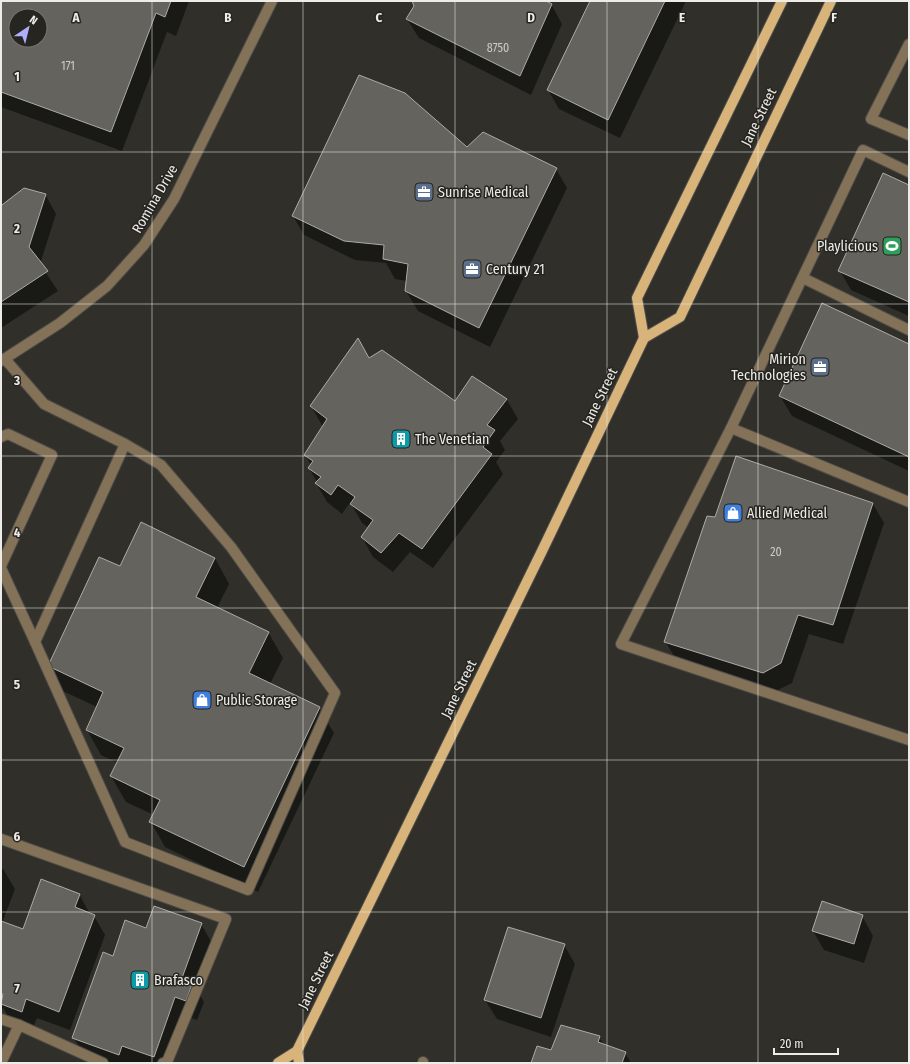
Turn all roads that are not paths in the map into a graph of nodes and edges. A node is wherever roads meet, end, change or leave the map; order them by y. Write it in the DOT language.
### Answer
graph roads {
  1 [pos="272,1"];
  2 [pos="782,1"];
  3 [pos="831,1"];
  4 [pos="909,44"];
  5 [pos="909,135"];
  6 [pos="909,172"];
  7 [pos="803,278"];
  8 [pos="909,330"];
  9 [pos="644,338"];
  10 [pos="3,360"];
  11 [pos="731,428"];
  12 [pos="1,437"];
  13 [pos="125,444"];
  14 [pos="909,502"];
  15 [pos="1,567"];
  16 [pos="35,642"];
  17 [pos="909,740"];
  18 [pos="1,840"];
  19 [pos="1,1019"];
  20 [pos="19,1025"];
  21 [pos="297,1051"];
  22 [pos="1,1063"];
  23 [pos="103,1063"];
  24 [pos="163,1063"];
  25 [pos="278,1063"];
  26 [pos="298,1063"];
  1 -- 10 [label="street, Romina Drive"];
  2 -- 9 [label="main road"];
  3 -- 9 [label="main road, Jane Street"];
  4 -- 5 [label="street"];
  6 -- 7 [label="street"];
  7 -- 8 [label="street"];
  7 -- 11 [label="street"];
  9 -- 21 [label="main road, Jane Street"];
  10 -- 13 [label="street"];
  11 -- 14 [label="street"];
  11 -- 17 [label="street"];
  12 -- 15 [label="street"];
  13 -- 16 [label="street"];
  13 -- 16 [label="street"];
  15 -- 16 [label="street"];
  18 -- 24 [label="street"];
  19 -- 20 [label="street"];
  20 -- 22 [label="street"];
  20 -- 23 [label="street"];
  21 -- 25 [label="main road"];
  21 -- 26 [label="main road"];
}
